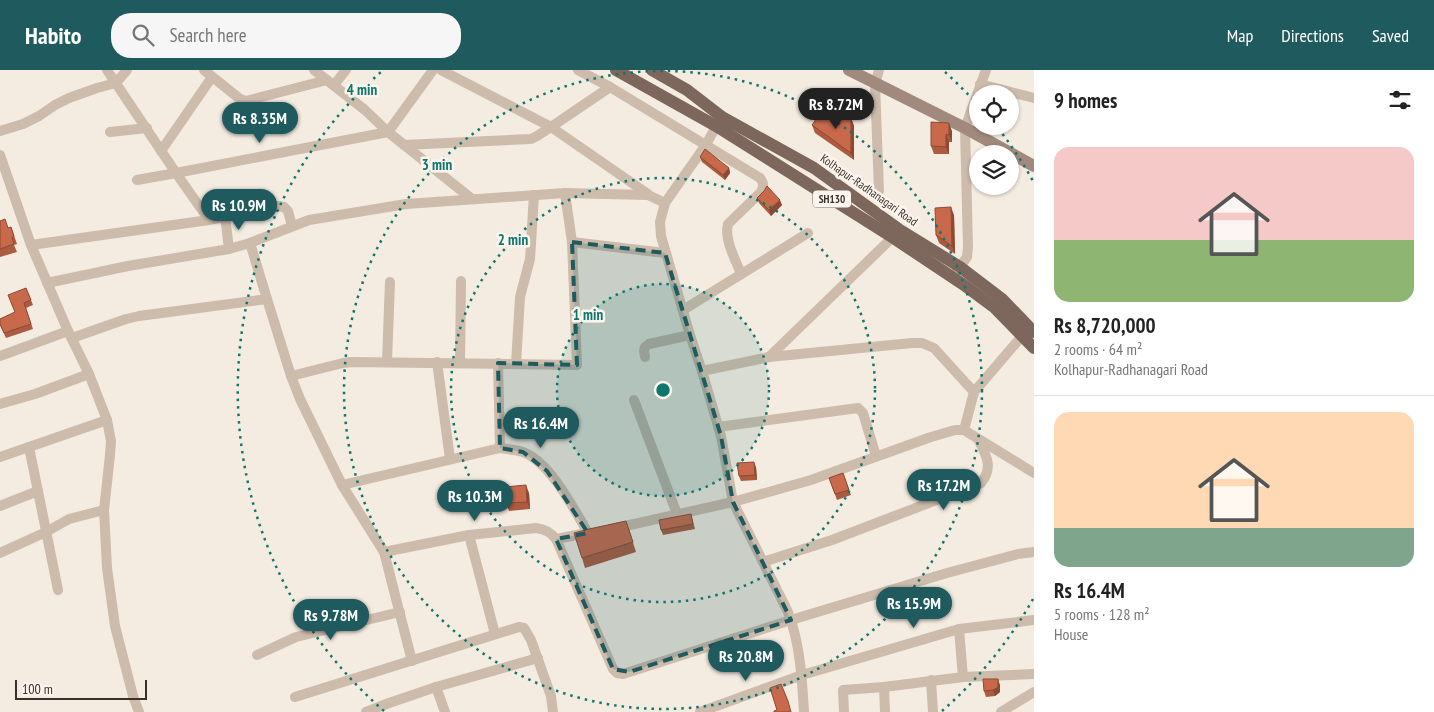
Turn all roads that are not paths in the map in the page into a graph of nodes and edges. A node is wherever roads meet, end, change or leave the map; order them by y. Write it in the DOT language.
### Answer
graph roads {
  1 [pos="107,70"];
  2 [pos="127,70"];
  3 [pos="204,70"];
  4 [pos="314,70"];
  5 [pos="346,70"];
  6 [pos="434,70"];
  7 [pos="441,70"];
  8 [pos="578,70"];
  9 [pos="616,70"];
  10 [pos="652,70"];
  11 [pos="849,70"];
  12 [pos="879,70"];
  13 [pos="986,70"];
  14 [pos="212,77"];
  15 [pos="331,82"];
  16 [pos="116,83"];
  17 [pos="875,84"];
  18 [pos="980,84"];
  19 [pos="610,87"];
  20 [pos="1034,98"];
  21 [pos="719,122"];
  22 [pos="551,127"];
  23 [pos="147,128"];
  24 [pos="965,128"];
  25 [pos="0,131"];
  26 [pos="110,132"];
  27 [pos="388,132"];
  28 [pos="404,145"];
  29 [pos="705,146"];
  30 [pos="161,151"];
  31 [pos="0,155"];
  32 [pos="1034,166"];
  33 [pos="176,172"];
  34 [pos="137,180"];
  35 [pos="879,191"];
  36 [pos="565,193"];
  37 [pos="534,195"];
  38 [pos="648,195"];
  39 [pos="472,199"];
  40 [pos="665,203"];
  41 [pos="224,216"];
  42 [pos="208,220"];
  43 [pos="292,226"];
  44 [pos="808,233"];
  45 [pos="896,234"];
  46 [pos="250,242"];
  47 [pos="572,242"];
  48 [pos="31,245"];
  49 [pos="229,249"];
  50 [pos="665,253"];
  51 [pos="956,272"];
  52 [pos="742,274"];
  53 [pos="461,280"];
  54 [pos="47,282"];
  55 [pos="390,282"];
  56 [pos="267,299"];
  57 [pos="682,310"];
  58 [pos="1030,330"];
  59 [pos="70,335"];
  60 [pos="690,335"];
  61 [pos="1034,348"];
  62 [pos="0,356"];
  63 [pos="645,357"];
  64 [pos="769,357"];
  65 [pos="386,361"];
  66 [pos="438,362"];
  67 [pos="460,363"];
  68 [pos="498,363"];
  69 [pos="516,364"];
  70 [pos="702,371"];
  71 [pos="89,374"];
  72 [pos="291,376"];
  73 [pos="974,392"];
  74 [pos="634,400"];
  75 [pos="0,404"];
  76 [pos="107,420"];
  77 [pos="718,427"];
  78 [pos="964,430"];
  79 [pos="978,439"];
  80 [pos="29,446"];
  81 [pos="500,448"];
  82 [pos="0,456"];
  83 [pos="876,456"];
  84 [pos="450,459"];
  85 [pos="1034,473"];
  86 [pos="342,485"];
  87 [pos="38,492"];
  88 [pos="733,502"];
  89 [pos="0,506"];
  90 [pos="104,510"];
  91 [pos="677,514"];
  92 [pos="598,531"];
  93 [pos="46,532"];
  94 [pos="469,535"];
  95 [pos="556,539"];
  96 [pos="384,552"];
  97 [pos="1034,552"];
  98 [pos="0,553"];
  99 [pos="763,562"];
  100 [pos="58,590"];
  101 [pos="400,612"];
  102 [pos="791,620"];
  103 [pos="1034,620"];
  104 [pos="959,629"];
  105 [pos="495,634"];
  106 [pos="257,655"];
  107 [pos="538,658"];
  108 [pos="412,661"];
  109 [pos="1034,674"];
  110 [pos="802,676"];
  111 [pos="963,677"];
  112 [pos="931,680"];
  113 [pos="884,687"];
  114 [pos="436,688"];
  115 [pos="1034,692"];
  116 [pos="295,697"];
  117 [pos="139,712"];
  118 [pos="366,712"];
  119 [pos="445,712"];
  120 [pos="553,712"];
  121 [pos="700,712"];
  122 [pos="804,712"];
  123 [pos="844,712"];
  124 [pos="885,712"];
  125 [pos="933,712"];
  126 [pos="1001,712"];
  1 -- 16 [label="street"];
  2 -- 16 [label="street"];
  3 -- 14 [label="street"];
  4 -- 15 [label="street"];
  5 -- 15 [label="street"];
  6 -- 27 [label="street"];
  7 -- 22 [label="street"];
  8 -- 19 [label="street"];
  9 -- 21 [label="main road"];
  10 -- 21 [label="main road, Kolhapur-Radhanagari Road"];
  11 -- 17 [label="street"];
  12 -- 17 [label="street"];
  13 -- 18 [label="street"];
  14 -- 15 [label="street"];
  14 -- 30 [label="street"];
  15 -- 27 [label="street"];
  16 -- 23 [label="street"];
  16 -- 25 [label="street"];
  17 -- 24 [label="street"];
  17 -- 35 [label="street"];
  18 -- 20 [label="street"];
  18 -- 24 [label="street"];
  19 -- 22 [label="street"];
  19 -- 29 [label="street"];
  21 -- 29 [label="street"];
  21 -- 45 [label="main road, Kolhapur-Radhanagari Road"];
  22 -- 28 [label="street"];
  22 -- 38 [label="street"];
  23 -- 26 [label="street"];
  23 -- 30 [label="street"];
  24 -- 32 [label="street"];
  24 -- 51 [label="street"];
  27 -- 28 [label="street"];
  27 -- 33 [label="street"];
  28 -- 39 [label="street"];
  29 -- 40 [label="street"];
  29 -- 52 [label="street"];
  30 -- 33 [label="street"];
  31 -- 48 [label="street"];
  33 -- 34 [label="street"];
  33 -- 42 [label="street"];
  36 -- 37 [label="street"];
  36 -- 38 [label="street"];
  36 -- 47 [label="street"];
  37 -- 39 [label="street"];
  37 -- 69 [label="street"];
  38 -- 40 [label="street"];
  39 -- 43 [label="street"];
  40 -- 50 [label="street"];
  41 -- 42 [label="street"];
  41 -- 43 [label="street"];
  41 -- 49 [label="street"];
  42 -- 48 [label="street"];
  43 -- 46 [label="street"];
  44 -- 52 [label="street"];
  45 -- 51 [label="main road, Kolhapur-Radhanagari Road"];
  45 -- 64 [label="street"];
  46 -- 49 [label="street"];
  46 -- 56 [label="street"];
  47 -- 50 [label="street"];
  47 -- 69 [label="street"];
  48 -- 54 [label="street"];
  49 -- 54 [label="street"];
  50 -- 57 [label="street"];
  51 -- 58 [label="main road, Kolhapur-Radhanagari Road"];
  52 -- 57 [label="street"];
  53 -- 67 [label="street"];
  54 -- 59 [label="street"];
  55 -- 65 [label="street"];
  56 -- 59 [label="street"];
  56 -- 72 [label="street"];
  57 -- 60 [label="street"];
  58 -- 61 [label="main road, Kolhapur-Radhanagari Road"];
  58 -- 73 [label="street"];
  59 -- 62 [label="street"];
  59 -- 71 [label="street"];
  60 -- 63 [label="street"];
  60 -- 70 [label="street"];
  64 -- 70 [label="street"];
  64 -- 73 [label="street"];
  65 -- 66 [label="street"];
  65 -- 72 [label="street"];
  66 -- 67 [label="street"];
  66 -- 84 [label="street"];
  67 -- 68 [label="street"];
  68 -- 69 [label="street"];
  68 -- 81 [label="street"];
  70 -- 77 [label="street"];
  71 -- 75 [label="street"];
  71 -- 76 [label="street"];
  72 -- 86 [label="street"];
  73 -- 78 [label="street"];
  74 -- 91 [label="street"];
  76 -- 80 [label="street"];
  76 -- 90 [label="street"];
  77 -- 83 [label="street"];
  77 -- 88 [label="street"];
  78 -- 79 [label="street"];
  78 -- 83 [label="street"];
  79 -- 85 [label="street"];
  79 -- 99 [label="street"];
  80 -- 82 [label="street"];
  80 -- 87 [label="street"];
  81 -- 84 [label="street"];
  81 -- 92 [label="street"];
  83 -- 88 [label="street"];
  84 -- 86 [label="street"];
  86 -- 96 [label="street"];
  87 -- 89 [label="street"];
  87 -- 93 [label="street"];
  88 -- 91 [label="street"];
  88 -- 99 [label="street"];
  90 -- 93 [label="street"];
  90 -- 117 [label="street"];
  91 -- 92 [label="street"];
  92 -- 95 [label="street"];
  93 -- 98 [label="street"];
  93 -- 100 [label="street"];
  94 -- 95 [label="street"];
  94 -- 96 [label="street"];
  94 -- 105 [label="street"];
  95 -- 102 [label="street"];
  96 -- 101 [label="street"];
  97 -- 102 [label="street"];
  99 -- 102 [label="street"];
  101 -- 106 [label="street"];
  101 -- 108 [label="street"];
  102 -- 110 [label="street"];
  103 -- 104 [label="street"];
  104 -- 110 [label="street"];
  104 -- 111 [label="street"];
  105 -- 107 [label="street"];
  105 -- 108 [label="street"];
  107 -- 114 [label="street"];
  107 -- 120 [label="street"];
  108 -- 116 [label="street"];
  109 -- 111 [label="street"];
  110 -- 121 [label="street"];
  110 -- 122 [label="street"];
  111 -- 112 [label="street"];
  112 -- 113 [label="street"];
  112 -- 125 [label="street"];
  113 -- 123 [label="street"];
  113 -- 124 [label="street"];
  114 -- 118 [label="street"];
  114 -- 119 [label="street"];
  115 -- 126 [label="street"];
}
